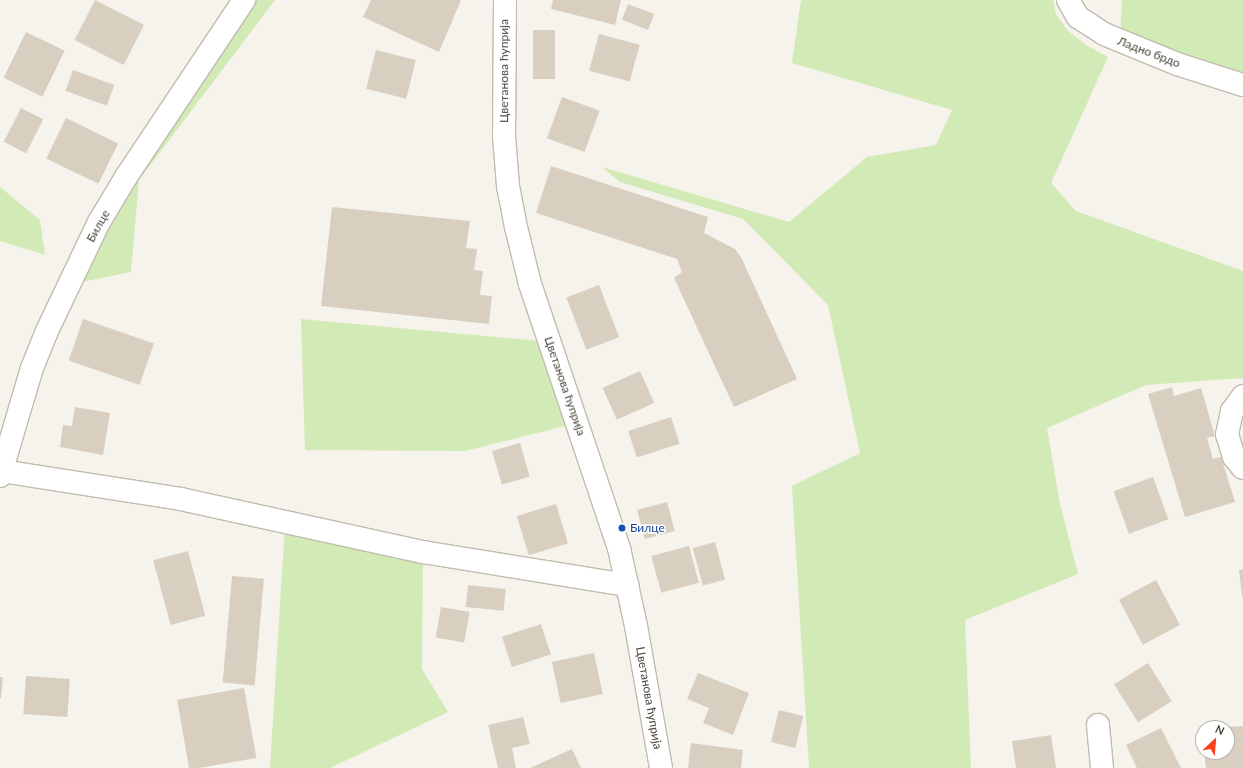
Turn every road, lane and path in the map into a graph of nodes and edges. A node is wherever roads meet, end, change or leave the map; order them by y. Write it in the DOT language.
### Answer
graph roads {
  1 [pos="244,0"];
  2 [pos="505,0"];
  3 [pos="1068,0"];
  4 [pos="1243,84"];
  5 [pos="1243,396"];
  6 [pos="1243,468"];
  7 [pos="1,473"];
  8 [pos="627,585"];
  9 [pos="1098,725"];
  10 [pos="660,768"];
  11 [pos="1102,768"];
  1 -- 7 [label="street, Билце"];
  2 -- 8 [label="street, Цветанова ћуприја"];
  3 -- 4 [label="street, Ладно брдо"];
  5 -- 6 [label="street"];
  7 -- 8 [label="street"];
  8 -- 10 [label="street, Цветанова ћуприја"];
  9 -- 11 [label="street"];
}
